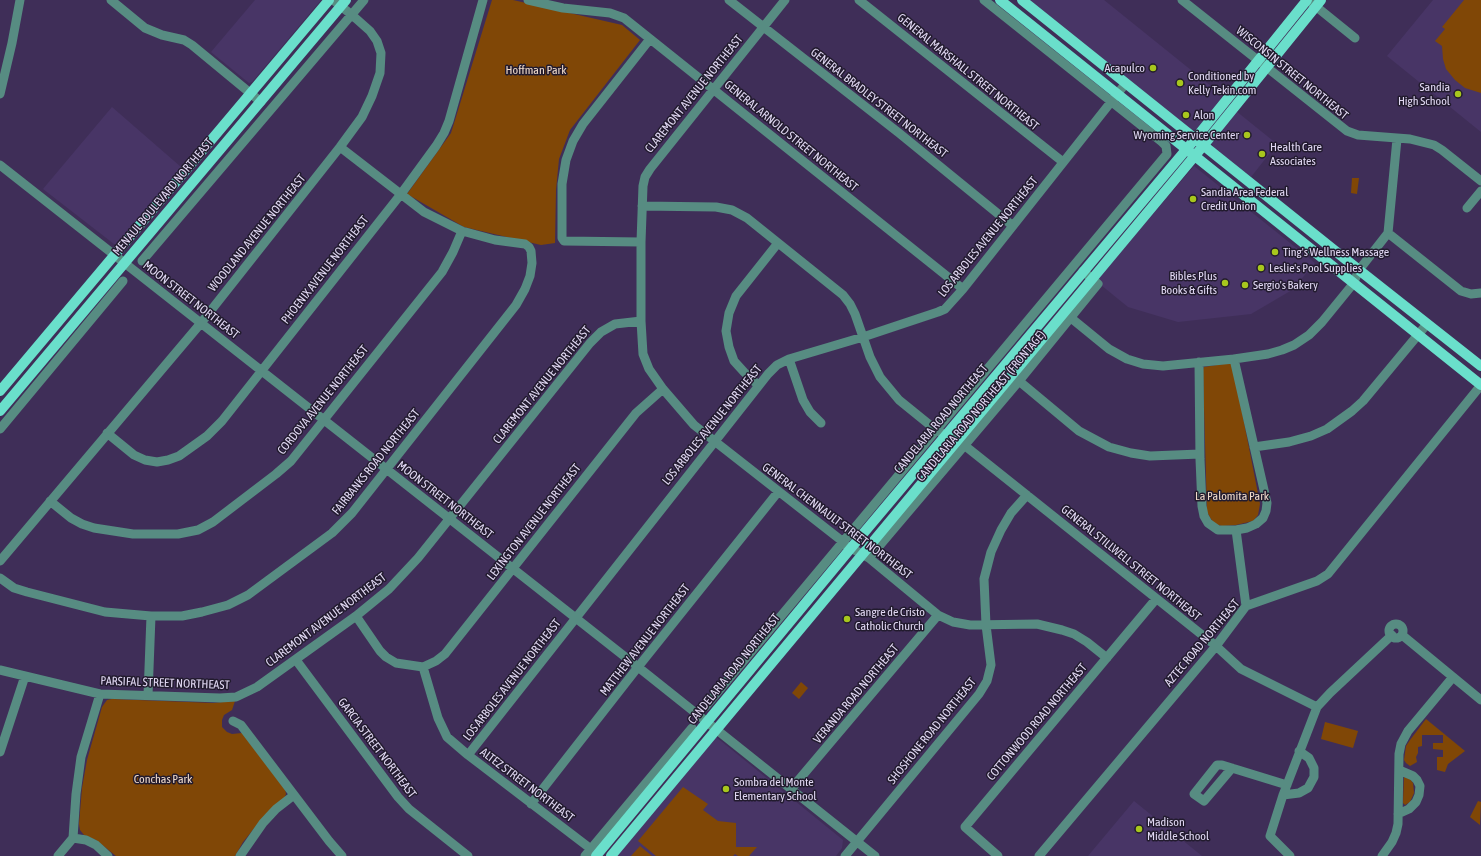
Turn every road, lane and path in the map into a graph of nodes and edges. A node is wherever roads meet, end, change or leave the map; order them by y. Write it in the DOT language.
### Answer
graph roads {
  1 [pos="20,0"];
  2 [pos="111,0"];
  3 [pos="330,0"];
  4 [pos="364,0"];
  5 [pos="483,0"];
  6 [pos="528,0"];
  7 [pos="729,0"];
  8 [pos="785,0"];
  9 [pos="859,0"];
  10 [pos="984,0"];
  11 [pos="1000,0"];
  12 [pos="1022,0"];
  13 [pos="1182,0"];
  14 [pos="340,2"];
  15 [pos="1313,2"];
  16 [pos="352,15"];
  17 [pos="763,27"];
  18 [pos="1354,38"];
  19 [pos="650,39"];
  20 [pos="1262,64"];
  21 [pos="1126,84"];
  22 [pos="713,90"];
  23 [pos="0,94"];
  24 [pos="250,94"];
  25 [pos="1114,97"];
  26 [pos="260,102"];
  27 [pos="1195,139"];
  28 [pos="1397,139"];
  29 [pos="1203,146"];
  30 [pos="340,147"];
  31 [pos="1186,150"];
  32 [pos="1194,156"];
  33 [pos="1063,162"];
  34 [pos="0,165"];
  35 [pos="1481,181"];
  36 [pos="1481,191"];
  37 [pos="400,194"];
  38 [pos="642,206"];
  39 [pos="1467,208"];
  40 [pos="1012,226"];
  41 [pos="462,231"];
  42 [pos="1388,233"];
  43 [pos="641,242"];
  44 [pos="778,243"];
  45 [pos="114,255"];
  46 [pos="142,261"];
  47 [pos="125,263"];
  48 [pos="1359,270"];
  49 [pos="1083,271"];
  50 [pos="1092,278"];
  51 [pos="123,281"];
  52 [pos="1353,284"];
  53 [pos="963,289"];
  54 [pos="1481,294"];
  55 [pos="1071,318"];
  56 [pos="641,320"];
  57 [pos="201,323"];
  58 [pos="1427,324"];
  59 [pos="1417,335"];
  60 [pos="863,336"];
  61 [pos="789,359"];
  62 [pos="1234,359"];
  63 [pos="1199,362"];
  64 [pos="1481,366"];
  65 [pos="261,371"];
  66 [pos="1018,381"];
  67 [pos="758,385"];
  68 [pos="1481,385"];
  69 [pos="663,389"];
  70 [pos="0,391"];
  71 [pos="0,411"];
  72 [pos="324,420"];
  73 [pos="821,423"];
  74 [pos="0,429"];
  75 [pos="941,432"];
  76 [pos="107,433"];
  77 [pos="713,441"];
  78 [pos="960,443"];
  79 [pos="1254,447"];
  80 [pos="1200,454"];
  81 [pos="386,469"];
  82 [pos="778,492"];
  83 [pos="1026,495"];
  84 [pos="50,501"];
  85 [pos="450,518"];
  86 [pos="1236,530"];
  87 [pos="847,545"];
  88 [pos="866,556"];
  89 [pos="0,561"];
  90 [pos="512,568"];
  91 [pos="0,578"];
  92 [pos="1156,599"];
  93 [pos="1246,606"];
  94 [pos="938,615"];
  95 [pos="151,616"];
  96 [pos="356,616"];
  97 [pos="576,618"];
  98 [pos="986,625"];
  99 [pos="1216,646"];
  100 [pos="1107,658"];
  101 [pos="296,660"];
  102 [pos="423,667"];
  103 [pos="638,667"];
  104 [pos="0,670"];
  105 [pos="25,676"];
  106 [pos="1453,677"];
  107 [pos="100,694"];
  108 [pos="148,696"];
  109 [pos="236,697"];
  110 [pos="1481,700"];
  111 [pos="704,707"];
  112 [pos="1317,707"];
  113 [pos="233,721"];
  114 [pos="708,722"];
  115 [pos="692,728"];
  116 [pos="717,730"];
  117 [pos="1299,751"];
  118 [pos="0,752"];
  119 [pos="468,754"];
  120 [pos="1232,768"];
  121 [pos="1399,770"];
  122 [pos="1287,785"];
  123 [pos="792,789"];
  124 [pos="294,795"];
  125 [pos="1283,795"];
  126 [pos="532,804"];
  127 [pos="1398,814"];
  128 [pos="73,838"];
  129 [pos="857,842"];
  130 [pos="590,854"];
  131 [pos="58,856"];
  132 [pos="108,856"];
  133 [pos="240,856"];
  134 [pos="342,856"];
  135 [pos="468,856"];
  136 [pos="611,856"];
  137 [pos="845,856"];
  138 [pos="875,856"];
  139 [pos="998,856"];
  140 [pos="1039,856"];
  141 [pos="1290,856"];
  142 [pos="1382,856"];
  1 -- 23 [label="street"];
  2 -- 24 [label="street"];
  3 -- 24 [label="main road, MENAUL BOULEVARD NORTHEAST"];
  4 -- 16 [label="street"];
  5 -- 37 [label="street, PHOENIX AVENUE NORTHEAST"];
  6 -- 19 [label="street, GENERAL ARNOLD STREET NORTHEAST"];
  7 -- 17 [label="street, GENERAL BRADLEY STREET NORTHEAST"];
  8 -- 17 [label="street, CLAREMONT AVENUE NORTHEAST"];
  9 -- 33 [label="street, GENERAL MARSHALL STREET NORTHEAST"];
  10 -- 25 [label="street"];
  11 -- 25 [label="main road"];
  12 -- 21 [label="main road"];
  13 -- 20 [label="street, WISCONSIN STREET NORTHEAST"];
  14 -- 16 [label="street, WOODLAND AVENUE NORTHEAST"];
  14 -- 26 [label="main road, MENAUL BOULEVARD NORTHEAST"];
  15 -- 18 [label="street"];
  15 -- 20 [label="main road, CANDELARIA ROAD NORTHEAST"];
  16 -- 30 [label="street, WOODLAND AVENUE NORTHEAST"];
  16 -- 46 [label="street"];
  17 -- 22 [label="street, CLAREMONT AVENUE NORTHEAST"];
  17 -- 40 [label="street, GENERAL BRADLEY STREET NORTHEAST"];
  19 -- 22 [label="street, GENERAL ARNOLD STREET NORTHEAST"];
  19 -- 43 [label="street"];
  20 -- 27 [label="main road, CANDELARIA ROAD NORTHEAST"];
  20 -- 28 [label="street, WISCONSIN STREET NORTHEAST"];
  20 -- 29 [label="main road, CANDELARIA ROAD NORTHEAST"];
  21 -- 25 [label="street, LOS ARBOLES AVENUE NORTHEAST"];
  21 -- 27 [label="main road"];
  22 -- 38 [label="street, CLAREMONT AVENUE NORTHEAST"];
  22 -- 53 [label="street, GENERAL ARNOLD STREET NORTHEAST"];
  24 -- 26 [label="street"];
  24 -- 45 [label="main road, MENAUL BOULEVARD NORTHEAST"];
  25 -- 31 [label="main road"];
  25 -- 33 [label="street, LOS ARBOLES AVENUE NORTHEAST"];
  25 -- 75 [label="street"];
  26 -- 47 [label="main road, MENAUL BOULEVARD NORTHEAST"];
  27 -- 29 [label="main road"];
  27 -- 31 [label="main road, CANDELARIA ROAD NORTHEAST"];
  28 -- 35 [label="street, WISCONSIN STREET NORTHEAST"];
  28 -- 42 [label="street"];
  29 -- 32 [label="main road, CANDELARIA ROAD NORTHEAST"];
  29 -- 48 [label="main road"];
  30 -- 37 [label="street"];
  30 -- 57 [label="street, WOODLAND AVENUE NORTHEAST"];
  31 -- 32 [label="main road"];
  31 -- 49 [label="main road, CANDELARIA ROAD NORTHEAST"];
  32 -- 50 [label="main road, CANDELARIA ROAD NORTHEAST"];
  32 -- 52 [label="main road"];
  33 -- 40 [label="street, LOS ARBOLES AVENUE NORTHEAST"];
  34 -- 45 [label="street, MOON STREET NORTHEAST"];
  36 -- 39 [label="street"];
  37 -- 41 [label="street"];
  37 -- 65 [label="street, PHOENIX AVENUE NORTHEAST"];
  38 -- 43 [label="street, CLAREMONT AVENUE NORTHEAST"];
  38 -- 44 [label="street, GENERAL STILLWELL STREET NORTHEAST"];
  40 -- 53 [label="street, LOS ARBOLES AVENUE NORTHEAST"];
  41 -- 72 [label="street, CORDOVA AVENUE NORTHEAST"];
  41 -- 81 [label="street, FAIRBANKS ROAD NORTHEAST"];
  42 -- 48 [label="street"];
  42 -- 54 [label="street"];
  43 -- 56 [label="street, CLAREMONT AVENUE NORTHEAST"];
  44 -- 60 [label="street, GENERAL STILLWELL STREET NORTHEAST"];
  44 -- 67 [label="street"];
  45 -- 47 [label="street, MOON STREET NORTHEAST"];
  45 -- 70 [label="main road, MENAUL BOULEVARD NORTHEAST"];
  47 -- 57 [label="street, MOON STREET NORTHEAST"];
  47 -- 71 [label="main road, MENAUL BOULEVARD NORTHEAST"];
  48 -- 52 [label="street"];
  48 -- 58 [label="main road"];
  49 -- 50 [label="street"];
  49 -- 75 [label="main road, CANDELARIA ROAD NORTHEAST"];
  50 -- 55 [label="street, CANDELARIA ROAD NORTHEAST (FRONTAGE)"];
  50 -- 78 [label="main road, CANDELARIA ROAD NORTHEAST"];
  51 -- 74 [label="street"];
  52 -- 59 [label="main road"];
  52 -- 62 [label="street"];
  53 -- 60 [label="street, LOS ARBOLES AVENUE NORTHEAST"];
  55 -- 63 [label="street"];
  55 -- 66 [label="street, CANDELARIA ROAD NORTHEAST (FRONTAGE)"];
  56 -- 69 [label="street, GENERAL CHENNAULT STREET NORTHEAST"];
  56 -- 85 [label="street, CLAREMONT AVENUE NORTHEAST"];
  57 -- 65 [label="street, MOON STREET NORTHEAST"];
  57 -- 76 [label="street, WOODLAND AVENUE NORTHEAST"];
  58 -- 59 [label="street"];
  58 -- 64 [label="main road"];
  59 -- 68 [label="main road"];
  59 -- 79 [label="street"];
  60 -- 61 [label="street, LOS ARBOLES AVENUE NORTHEAST"];
  60 -- 75 [label="street, GENERAL STILLWELL STREET NORTHEAST"];
  61 -- 67 [label="street, LOS ARBOLES AVENUE NORTHEAST"];
  61 -- 73 [label="street"];
  62 -- 63 [label="street"];
  62 -- 79 [label="street"];
  63 -- 80 [label="street"];
  65 -- 72 [label="street, MOON STREET NORTHEAST"];
  65 -- 76 [label="street, PHOENIX AVENUE NORTHEAST"];
  66 -- 78 [label="street, CANDELARIA ROAD NORTHEAST (FRONTAGE)"];
  66 -- 80 [label="street"];
  67 -- 77 [label="street, LOS ARBOLES AVENUE NORTHEAST"];
  68 -- 93 [label="street, AZTEC ROAD NORTHEAST"];
  69 -- 77 [label="street, GENERAL CHENNAULT STREET NORTHEAST"];
  69 -- 90 [label="street, LEXINGTON AVENUE NORTHEAST"];
  72 -- 81 [label="street, MOON STREET NORTHEAST"];
  72 -- 84 [label="street, CORDOVA AVENUE NORTHEAST"];
  75 -- 78 [label="street, GENERAL STILLWELL STREET NORTHEAST"];
  75 -- 87 [label="main road, CANDELARIA ROAD NORTHEAST"];
  76 -- 84 [label="street, WOODLAND AVENUE NORTHEAST"];
  77 -- 82 [label="street, GENERAL CHENNAULT STREET NORTHEAST"];
  77 -- 97 [label="street, LOS ARBOLES AVENUE NORTHEAST"];
  78 -- 83 [label="street, GENERAL STILLWELL STREET NORTHEAST"];
  78 -- 88 [label="main road, CANDELARIA ROAD NORTHEAST"];
  79 -- 86 [label="street"];
  80 -- 86 [label="street"];
  81 -- 85 [label="street, MOON STREET NORTHEAST"];
  81 -- 95 [label="street, FAIRBANKS ROAD NORTHEAST"];
  82 -- 87 [label="street, GENERAL CHENNAULT STREET NORTHEAST"];
  82 -- 103 [label="street, MATTHEW AVENUE NORTHEAST"];
  83 -- 92 [label="street, GENERAL STILLWELL STREET NORTHEAST"];
  83 -- 98 [label="street, SHOSHONE ROAD NORTHEAST"];
  84 -- 89 [label="street, WOODLAND AVENUE NORTHEAST"];
  85 -- 90 [label="street, MOON STREET NORTHEAST"];
  85 -- 96 [label="street, CLAREMONT AVENUE NORTHEAST"];
  86 -- 93 [label="street"];
  87 -- 88 [label="street, GENERAL CHENNAULT STREET NORTHEAST"];
  87 -- 111 [label="street"];
  87 -- 114 [label="main road, CANDELARIA ROAD NORTHEAST"];
  88 -- 94 [label="street, GENERAL CHENNAULT STREET NORTHEAST"];
  88 -- 116 [label="main road, CANDELARIA ROAD NORTHEAST"];
  90 -- 97 [label="street, MOON STREET NORTHEAST"];
  90 -- 102 [label="street, LEXINGTON AVENUE NORTHEAST"];
  91 -- 95 [label="street, FAIRBANKS ROAD NORTHEAST"];
  92 -- 99 [label="street, GENERAL STILLWELL STREET NORTHEAST"];
  92 -- 100 [label="street, COTTONWOOD ROAD NORTHEAST"];
  93 -- 99 [label="street, AZTEC ROAD NORTHEAST"];
  94 -- 98 [label="street, GENERAL CHENNAULT STREET NORTHEAST"];
  94 -- 123 [label="street, VERANDA ROAD NORTHEAST"];
  95 -- 108 [label="street"];
  96 -- 101 [label="street, CLAREMONT AVENUE NORTHEAST"];
  96 -- 102 [label="street"];
  97 -- 103 [label="street, MOON STREET NORTHEAST"];
  97 -- 119 [label="street, LOS ARBOLES AVENUE NORTHEAST"];
  98 -- 100 [label="street, GENERAL CHENNAULT STREET NORTHEAST"];
  98 -- 129 [label="street, SHOSHONE ROAD NORTHEAST"];
  99 -- 112 [label="street, GENERAL STILLWELL STREET NORTHEAST"];
  99 -- 140 [label="street, AZTEC ROAD NORTHEAST"];
  100 -- 139 [label="street, COTTONWOOD ROAD NORTHEAST"];
  101 -- 109 [label="street, CLAREMONT AVENUE NORTHEAST"];
  101 -- 135 [label="street, GARCIA STREET NORTHEAST"];
  102 -- 119 [label="street, ALTEZ STREET NORTHEAST"];
  103 -- 114 [label="street, MOON STREET NORTHEAST"];
  103 -- 126 [label="street, MATTHEW AVENUE NORTHEAST"];
  104 -- 105 [label="street, PARSIFAL STREET NORTHEAST"];
  105 -- 107 [label="street, PARSIFAL STREET NORTHEAST"];
  105 -- 118 [label="street"];
  106 -- 110 [label="street"];
  106 -- 112 [label="street"];
  106 -- 121 [label="street"];
  107 -- 108 [label="street, PARSIFAL STREET NORTHEAST"];
  107 -- 128 [label="street"];
  108 -- 109 [label="street, PARSIFAL STREET NORTHEAST"];
  112 -- 117 [label="street"];
  113 -- 124 [label="street"];
  114 -- 116 [label="street, MOON STREET NORTHEAST"];
  114 -- 130 [label="main road, CANDELARIA ROAD NORTHEAST"];
  115 -- 130 [label="street"];
  116 -- 123 [label="street, MOON STREET NORTHEAST"];
  116 -- 136 [label="main road, CANDELARIA ROAD NORTHEAST"];
  117 -- 122 [label="street"];
  117 -- 125 [label="street"];
  119 -- 126 [label="street, ALTEZ STREET NORTHEAST"];
  120 -- 122 [label="street"];
  121 -- 127 [label="street"];
  121 -- 127 [label="street"];
  122 -- 125 [label="street"];
  123 -- 129 [label="street, MOON STREET NORTHEAST"];
  124 -- 133 [label="street"];
  124 -- 134 [label="street"];
  125 -- 141 [label="street"];
  126 -- 130 [label="street, ALTEZ STREET NORTHEAST"];
  127 -- 142 [label="street"];
  128 -- 131 [label="street"];
  128 -- 132 [label="street"];
  129 -- 137 [label="street, SHOSHONE ROAD NORTHEAST"];
  129 -- 138 [label="street, MOON STREET NORTHEAST"];
}
